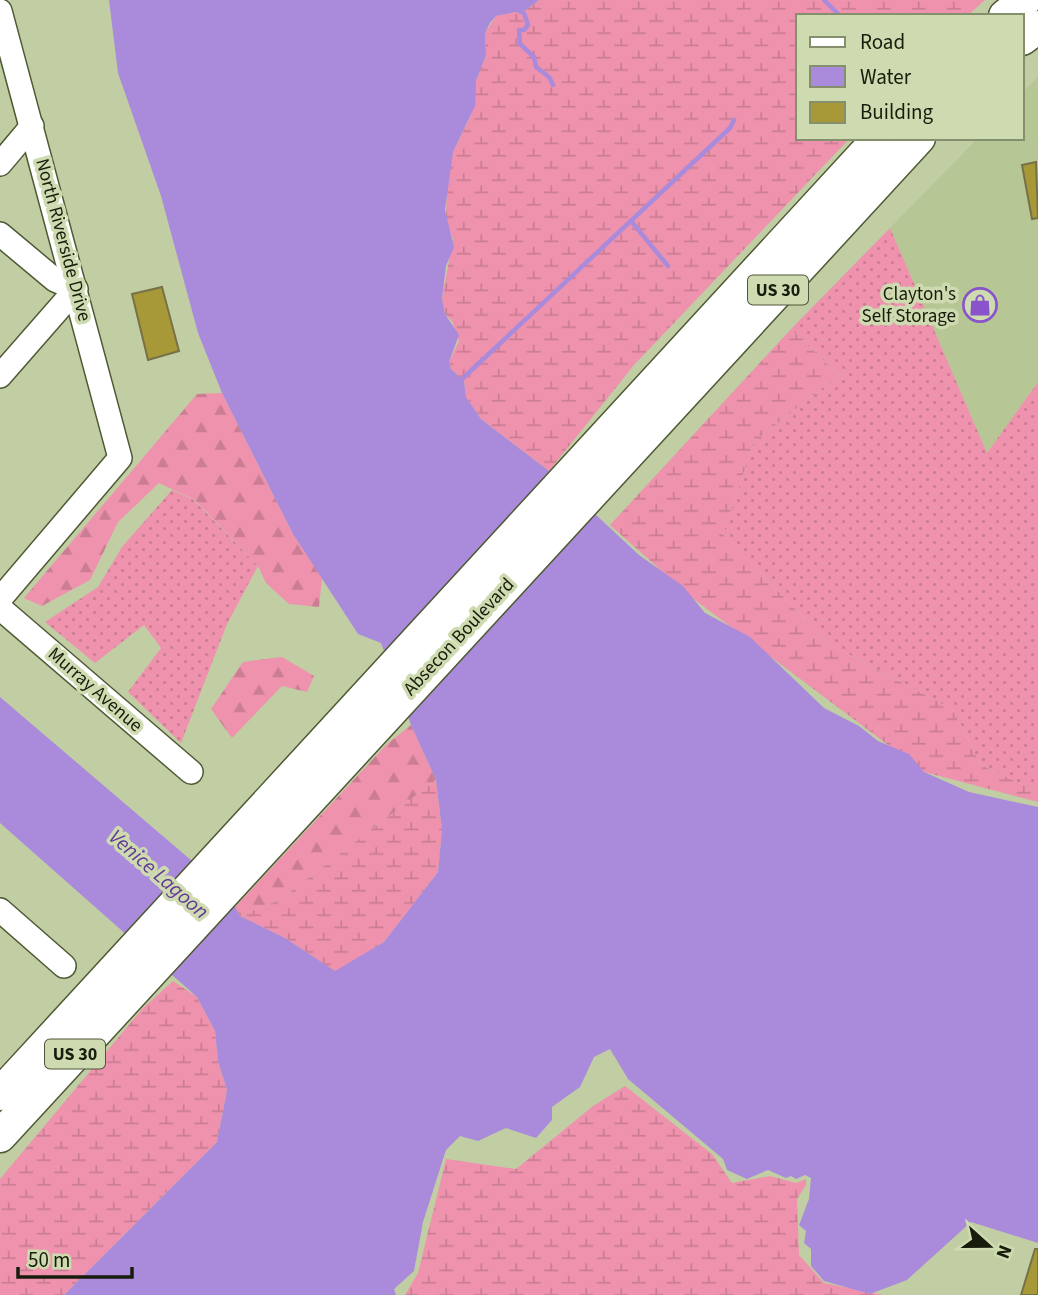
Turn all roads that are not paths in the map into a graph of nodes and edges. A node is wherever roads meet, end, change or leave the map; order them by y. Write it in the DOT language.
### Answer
graph roads {
  1 [pos="1025,0"];
  2 [pos="0,11"];
  3 [pos="1008,14"];
  4 [pos="33,126"];
  5 [pos="877,140"];
  6 [pos="917,140"];
  7 [pos="0,164"];
  8 [pos="0,234"];
  9 [pos="76,289"];
  10 [pos="0,376"];
  11 [pos="628,433"];
  12 [pos="0,599"];
  13 [pos="0,608"];
  14 [pos="191,772"];
  15 [pos="0,910"];
  16 [pos="140,963"];
  17 [pos="64,966"];
  18 [pos="0,1094"];
  19 [pos="0,1136"];
  1 -- 3 [label="highway"];
  2 -- 4 [label="street, North Riverside Drive"];
  4 -- 7 [label="street"];
  4 -- 9 [label="street, North Riverside Drive"];
  5 -- 11 [label="highway, Absecon Boulevard / US 30"];
  6 -- 11 [label="highway, Absecon Boulevard / US 30"];
  8 -- 9 [label="street"];
  9 -- 10 [label="street"];
  9 -- 12 [label="street, North Riverside Drive"];
  11 -- 16 [label="highway, Absecon Boulevard / US 30"];
  13 -- 14 [label="street, Murray Avenue"];
  15 -- 17 [label="street"];
  16 -- 18 [label="highway, Absecon Boulevard / US 30"];
  16 -- 19 [label="highway, Absecon Boulevard / US 30"];
}
